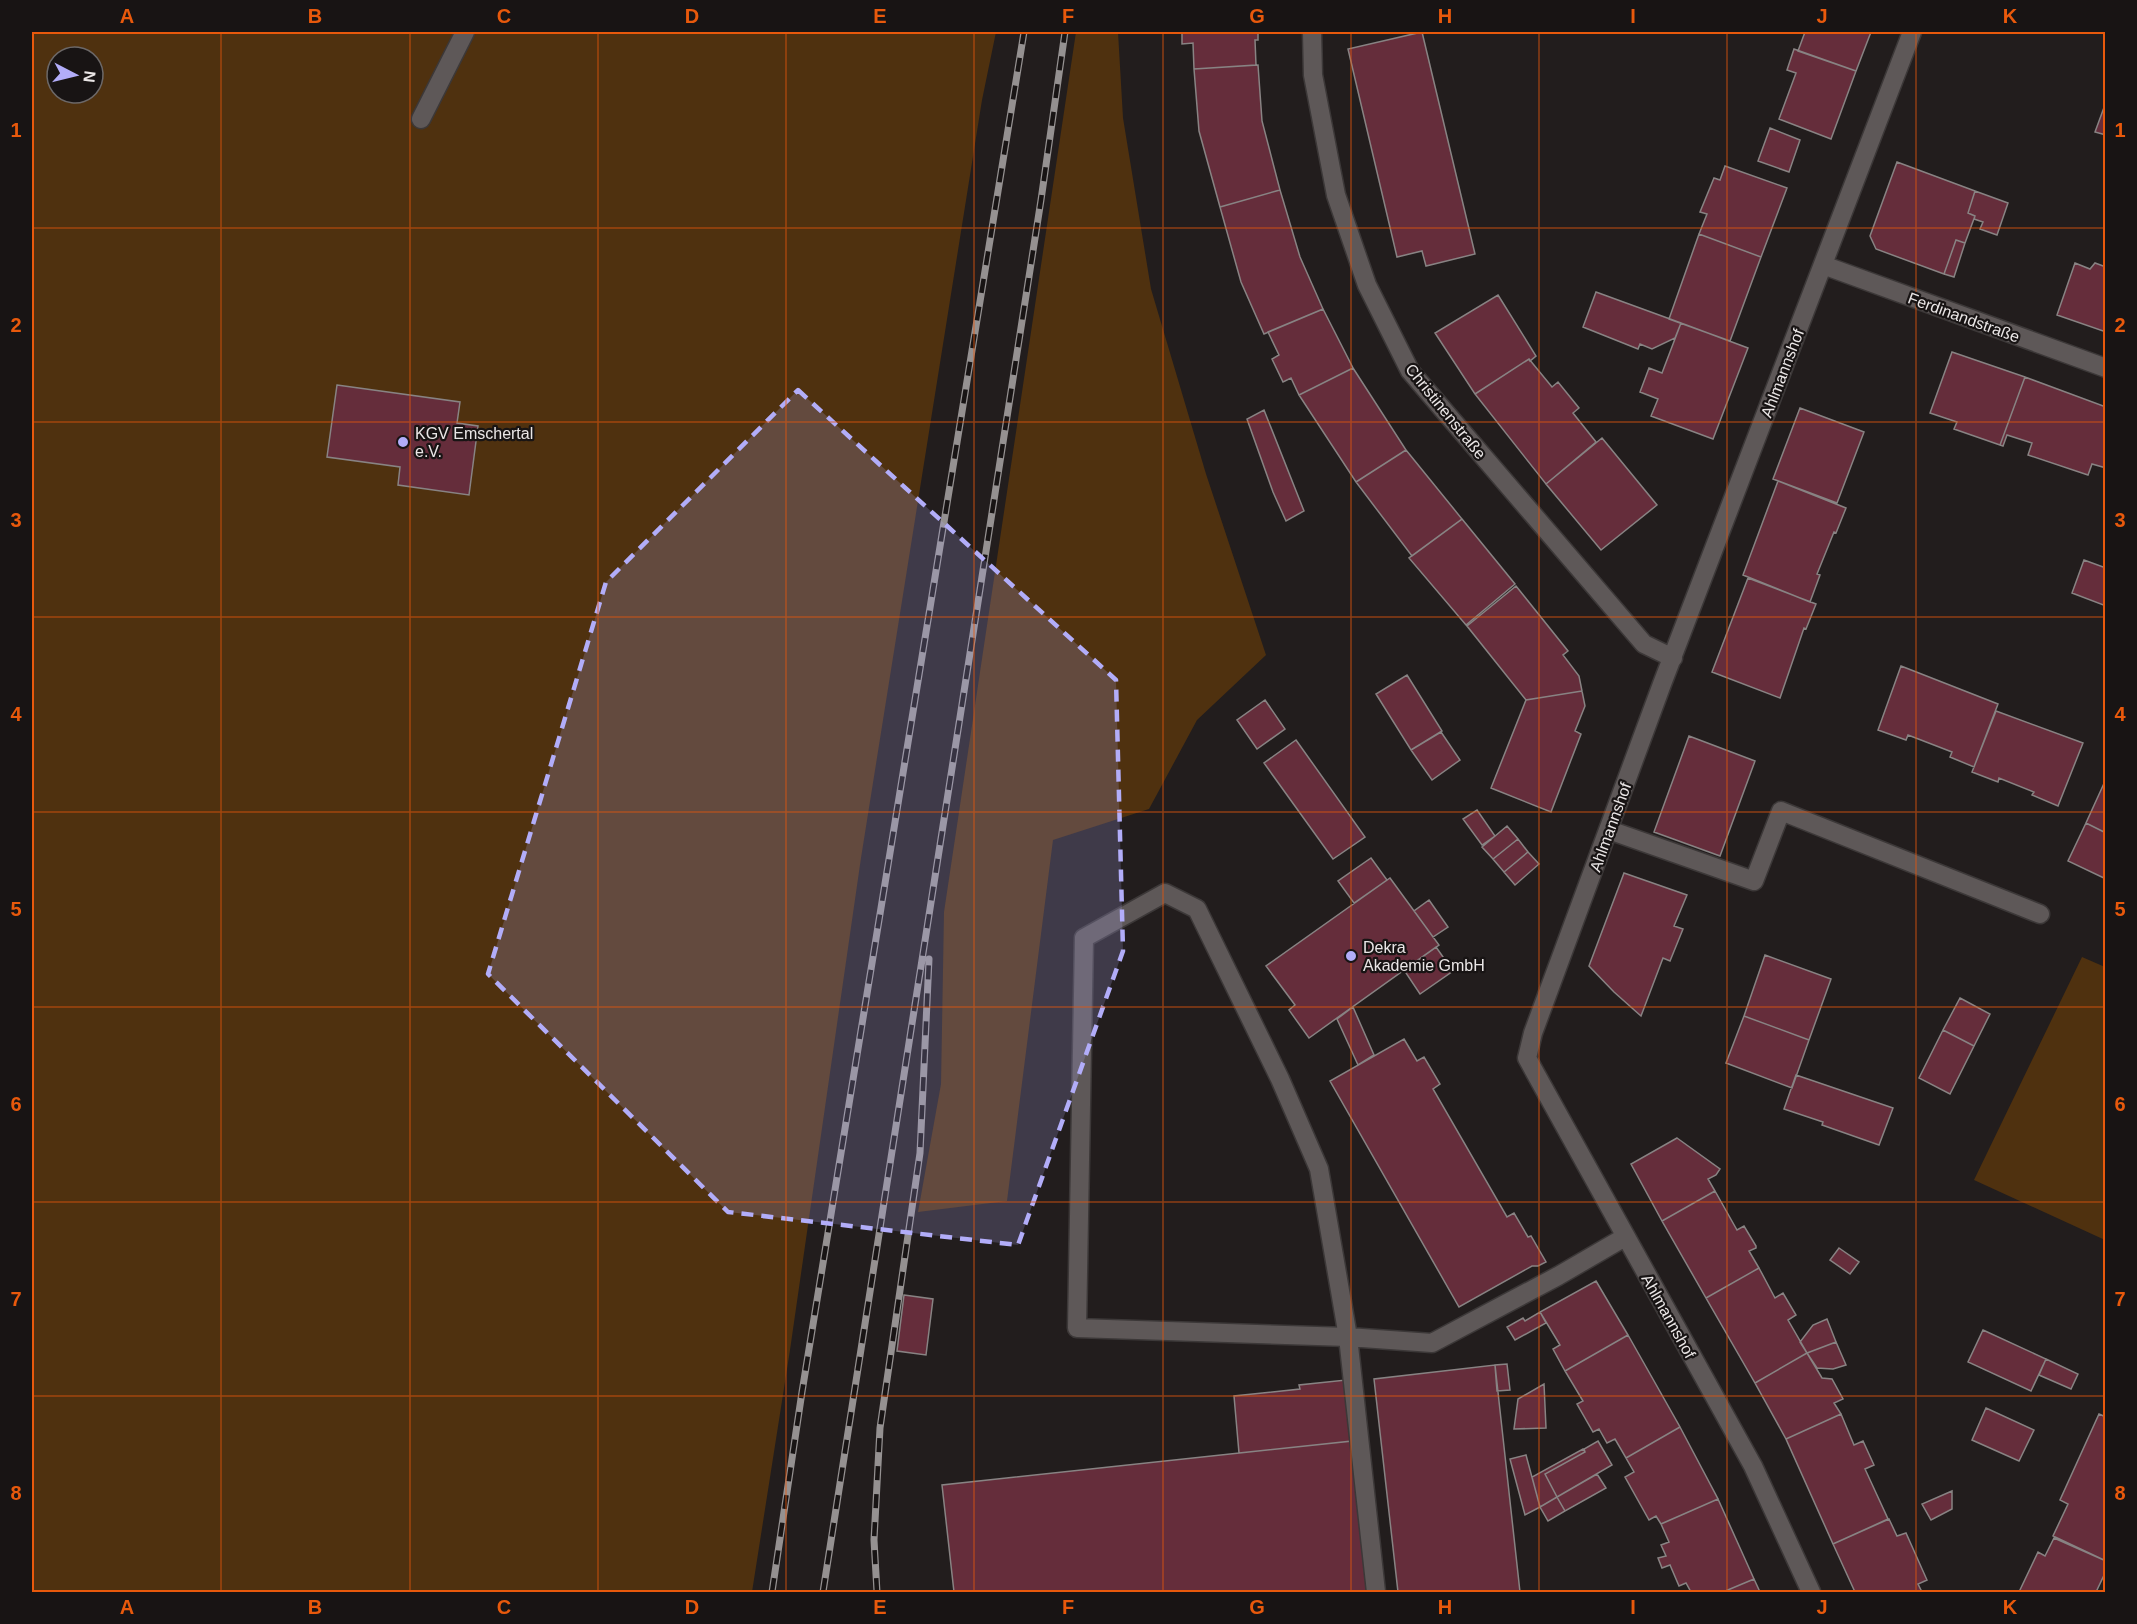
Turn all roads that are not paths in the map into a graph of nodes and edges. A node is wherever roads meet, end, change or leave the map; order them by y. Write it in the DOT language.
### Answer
graph roads {
  1 [pos="465,32"];
  2 [pos="1311,32"];
  3 [pos="1912,32"];
  4 [pos="421,119"];
  5 [pos="1823,265"];
  6 [pos="2106,368"];
  7 [pos="1673,658"];
  8 [pos="1609,830"];
  9 [pos="2040,914"];
  10 [pos="1625,1237"];
  11 [pos="1348,1337"];
  12 [pos="1376,1593"];
  13 [pos="1810,1593"];
  1 -- 4 [label="street"];
  2 -- 7 [label="street, Christinenstraße"];
  3 -- 5 [label="street, Ahlmannshof"];
  5 -- 6 [label="street, Ferdinandstraße"];
  5 -- 7 [label="street, Ahlmannshof"];
  7 -- 8 [label="street, Ahlmannshof"];
  8 -- 9 [label="street"];
  8 -- 10 [label="street, Ahlmannshof"];
  10 -- 11 [label="street"];
  10 -- 13 [label="street, Ahlmannshof"];
  11 -- 11 [label="street"];
  11 -- 12 [label="street"];
}
